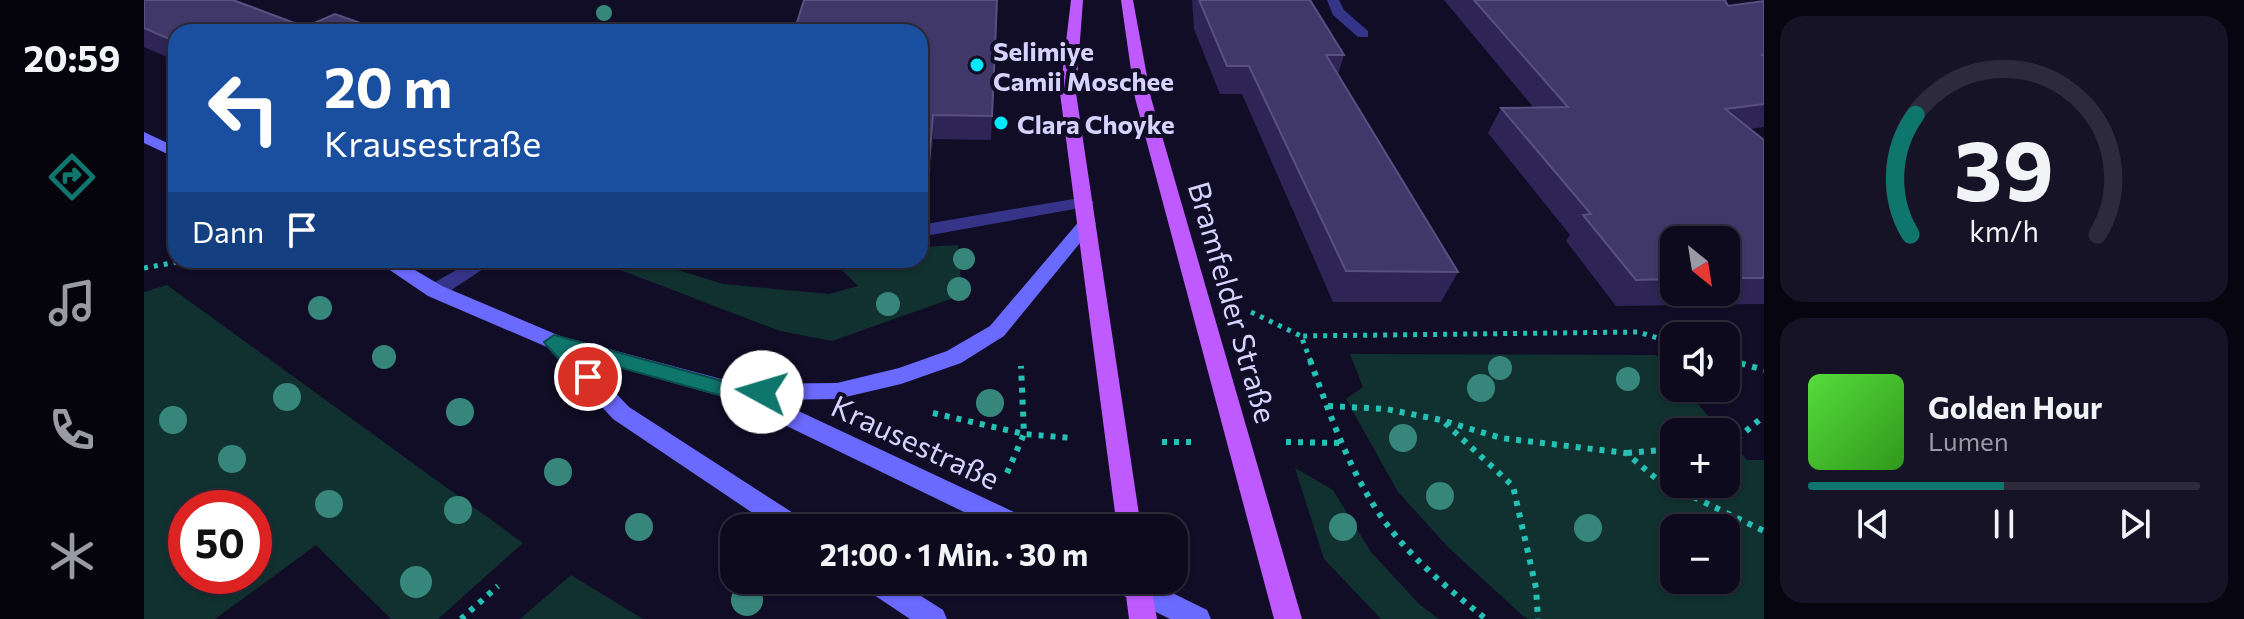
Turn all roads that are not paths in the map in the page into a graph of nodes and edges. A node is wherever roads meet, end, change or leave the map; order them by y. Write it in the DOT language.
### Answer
graph roads {
  1 [pos="1077,0"];
  2 [pos="1127,0"];
  3 [pos="1333,0"];
  4 [pos="1363,34"];
  5 [pos="144,137"];
  6 [pos="168,149"];
  7 [pos="1086,212"];
  8 [pos="928,230"];
  9 [pos="397,268"];
  10 [pos="474,268"];
  11 [pos="435,291"];
  12 [pos="554,342"];
  13 [pos="737,392"];
  14 [pos="774,514"];
  15 [pos="996,514"];
  16 [pos="1127,514"];
  17 [pos="895,594"];
  18 [pos="1135,594"];
  19 [pos="1152,594"];
  20 [pos="933,619"];
  21 [pos="1143,619"];
  22 [pos="1197,619"];
  23 [pos="1288,619"];
  1 -- 7 [label="main road"];
  2 -- 23 [label="main road, Bramfelder Straße"];
  3 -- 4 [label="lane"];
  5 -- 6 [label="main road"];
  7 -- 8 [label="lane"];
  7 -- 13 [label="main road"];
  7 -- 16 [label="main road"];
  9 -- 11 [label="main road, Krausestraße"];
  10 -- 11 [label="lane"];
  11 -- 12 [label="main road, Krausestraße"];
  12 -- 13 [label="main road, Krausestraße"];
  12 -- 14 [label="main road, Krausestraße"];
  13 -- 15 [label="main road, Krausestraße"];
  17 -- 20 [label="main road"];
  18 -- 21 [label="main road"];
  19 -- 22 [label="main road"];
}
